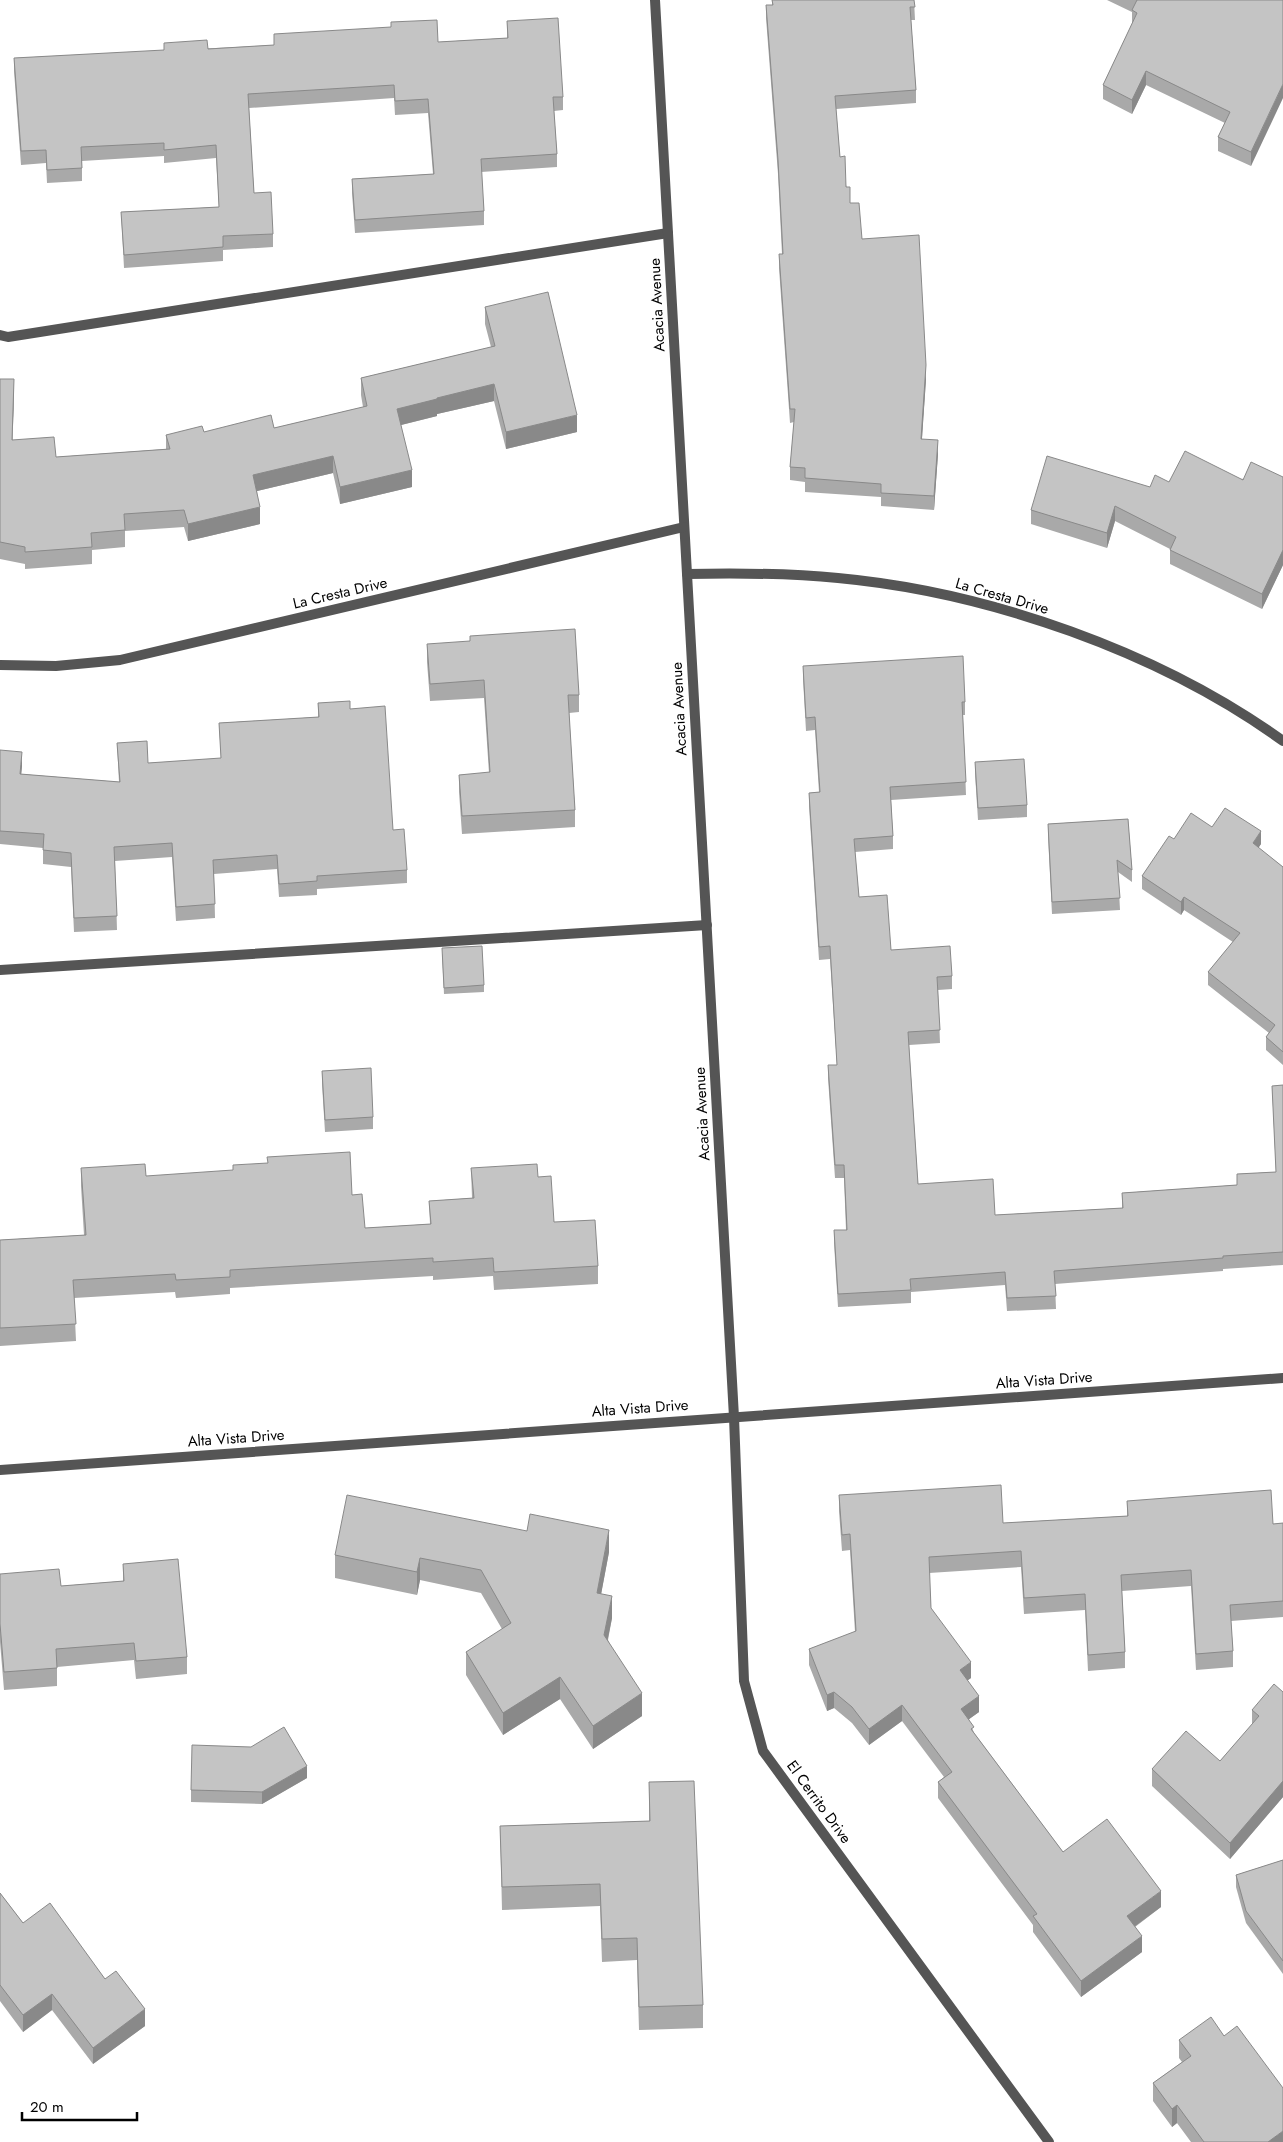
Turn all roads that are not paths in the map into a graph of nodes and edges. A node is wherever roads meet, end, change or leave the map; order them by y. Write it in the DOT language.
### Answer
graph roads {
  1 [pos="655,0"];
  2 [pos="668,232"];
  3 [pos="0,335"];
  4 [pos="684,527"];
  5 [pos="687,574"];
  6 [pos="0,665"];
  7 [pos="1283,741"];
  8 [pos="707,925"];
  9 [pos="0,970"];
  10 [pos="1283,1378"];
  11 [pos="734,1417"];
  12 [pos="0,1470"];
  13 [pos="1050,2142"];
  1 -- 2 [label="street, Acacia Avenue"];
  2 -- 3 [label="street"];
  2 -- 4 [label="street, Acacia Avenue"];
  4 -- 5 [label="street, Acacia Avenue"];
  4 -- 6 [label="street, La Cresta Drive"];
  5 -- 7 [label="street, La Cresta Drive"];
  5 -- 8 [label="street, Acacia Avenue"];
  8 -- 9 [label="street"];
  8 -- 11 [label="street, Acacia Avenue"];
  10 -- 11 [label="street, Alta Vista Drive"];
  11 -- 12 [label="street, Alta Vista Drive"];
  11 -- 13 [label="street, El Cerrito Drive"];
}
